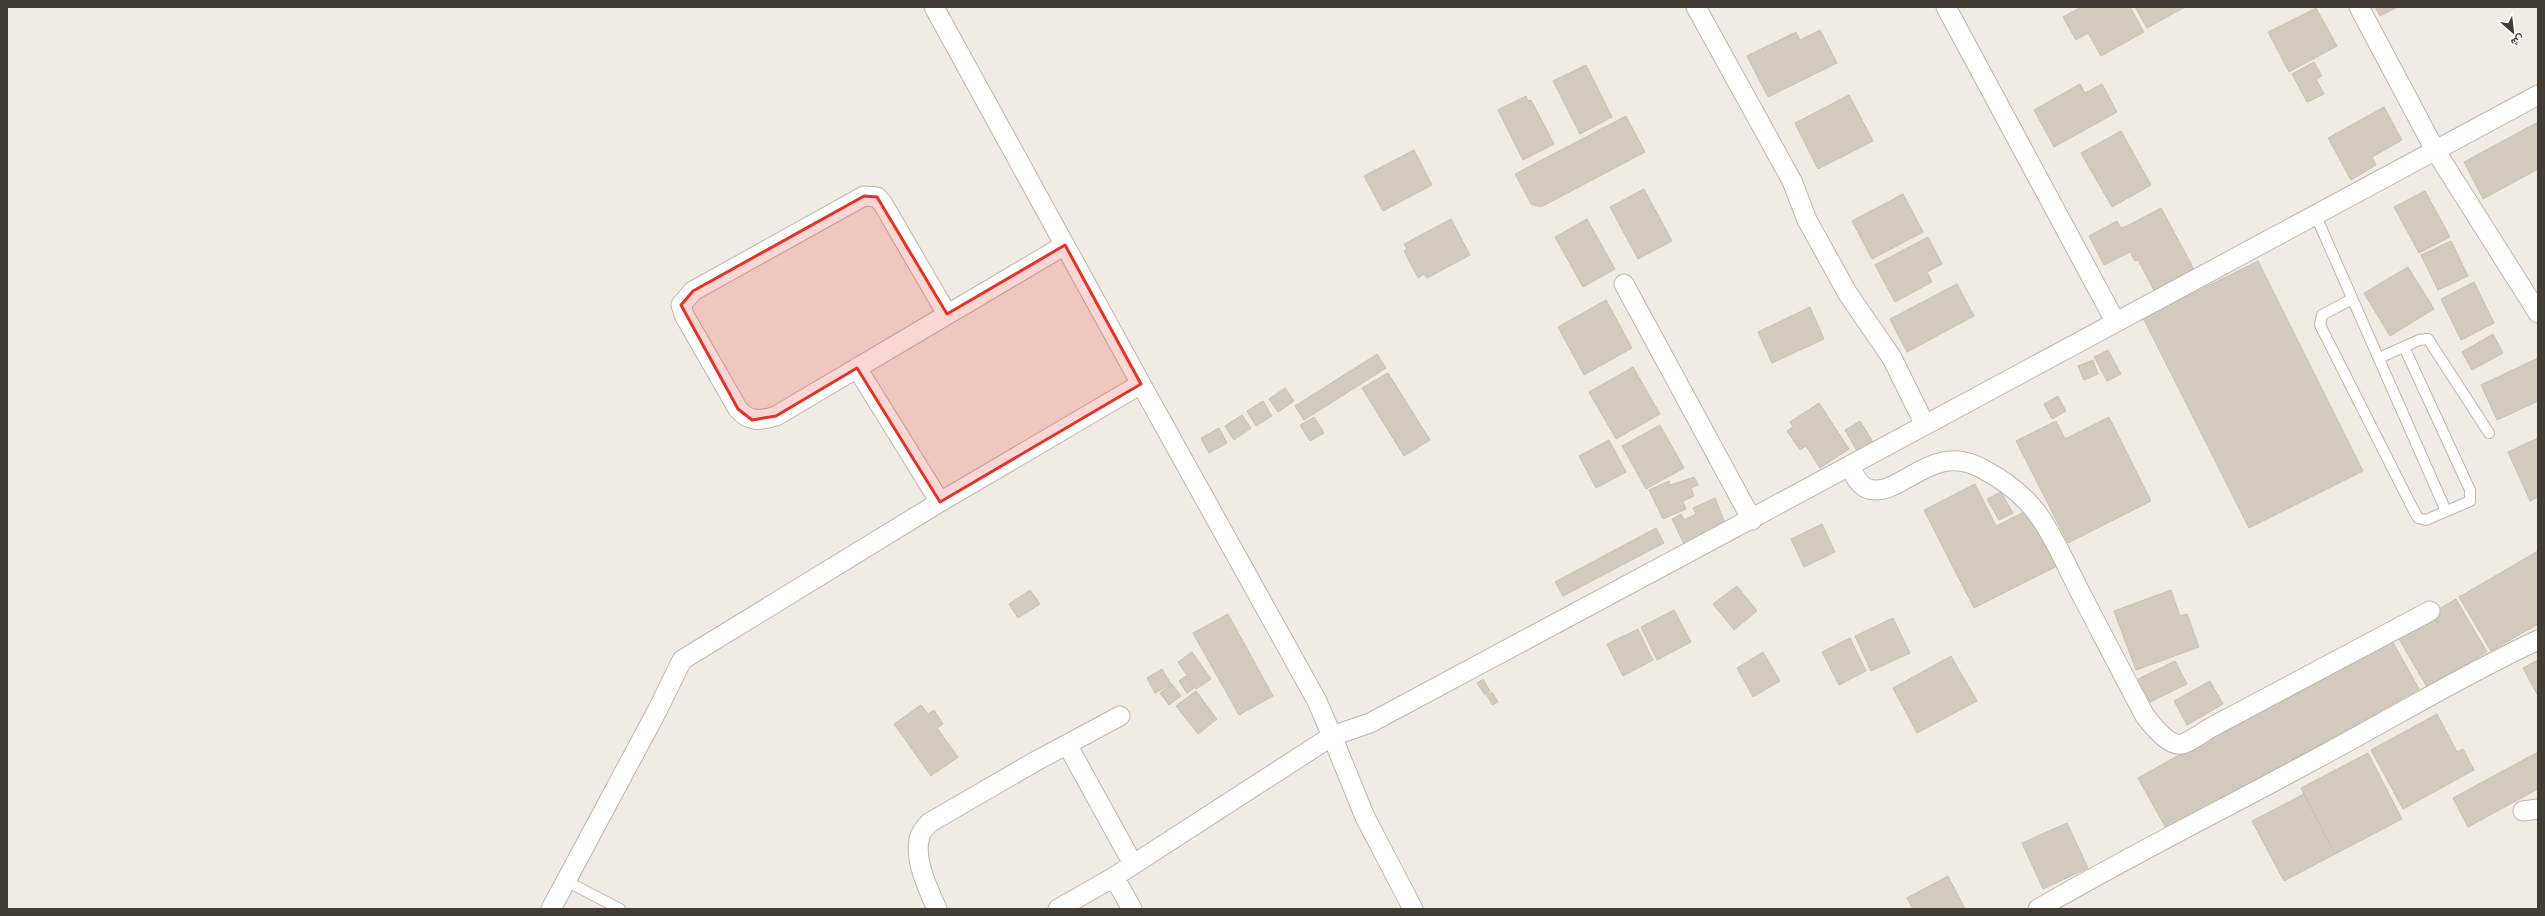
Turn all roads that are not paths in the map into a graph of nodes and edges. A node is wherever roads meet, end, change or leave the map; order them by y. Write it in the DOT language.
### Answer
graph roads {
  1 [pos="934,7"];
  2 [pos="1696,7"];
  3 [pos="1946,7"];
  4 [pos="2359,7"];
  5 [pos="2538,95"];
  6 [pos="2435,150"];
  7 [pos="2315,214"];
  8 [pos="1065,245"];
  9 [pos="1624,284"];
  10 [pos="2352,299"];
  11 [pos="2538,313"];
  12 [pos="948,314"];
  13 [pos="2115,321"];
  14 [pos="2404,347"];
  15 [pos="2379,358"];
  16 [pos="857,368"];
  17 [pos="1141,384"];
  18 [pos="1925,425"];
  19 [pos="2488,433"];
  20 [pos="1850,467"];
  21 [pos="940,502"];
  22 [pos="2446,511"];
  23 [pos="1752,520"];
  24 [pos="2430,610"];
  25 [pos="2538,640"];
  26 [pos="1120,716"];
  27 [pos="1332,736"];
  28 [pos="1068,746"];
  29 [pos="1133,864"];
  30 [pos="1114,877"];
  31 [pos="566,881"];
  32 [pos="551,909"];
  33 [pos="620,909"];
  34 [pos="937,909"];
  35 [pos="1058,909"];
  36 [pos="1132,909"];
  37 [pos="1413,909"];
  38 [pos="2038,909"];
  1 -- 8 [label="street"];
  2 -- 18 [label="street"];
  3 -- 13 [label="street"];
  4 -- 6 [label="street"];
  5 -- 6 [label="street"];
  6 -- 7 [label="street"];
  6 -- 11 [label="street"];
  7 -- 10 [label="lane"];
  7 -- 13 [label="street"];
  8 -- 12 [label="street"];
  8 -- 17 [label="street"];
  9 -- 23 [label="street"];
  10 -- 15 [label="lane"];
  10 -- 22 [label="lane"];
  12 -- 16 [label="street"];
  12 -- 16 [label="street"];
  13 -- 18 [label="street"];
  14 -- 15 [label="lane"];
  14 -- 19 [label="lane"];
  14 -- 22 [label="lane"];
  15 -- 22 [label="lane"];
  16 -- 21 [label="street"];
  17 -- 21 [label="street"];
  17 -- 27 [label="street"];
  18 -- 20 [label="street"];
  20 -- 23 [label="street"];
  20 -- 24 [label="street"];
  21 -- 31 [label="street"];
  23 -- 27 [label="street"];
  25 -- 38 [label="street"];
  26 -- 28 [label="street"];
  27 -- 29 [label="street"];
  27 -- 37 [label="street"];
  28 -- 29 [label="street"];
  28 -- 34 [label="street"];
  29 -- 30 [label="street"];
  30 -- 35 [label="street"];
  30 -- 36 [label="street"];
  31 -- 32 [label="street"];
  31 -- 33 [label="lane"];
}
